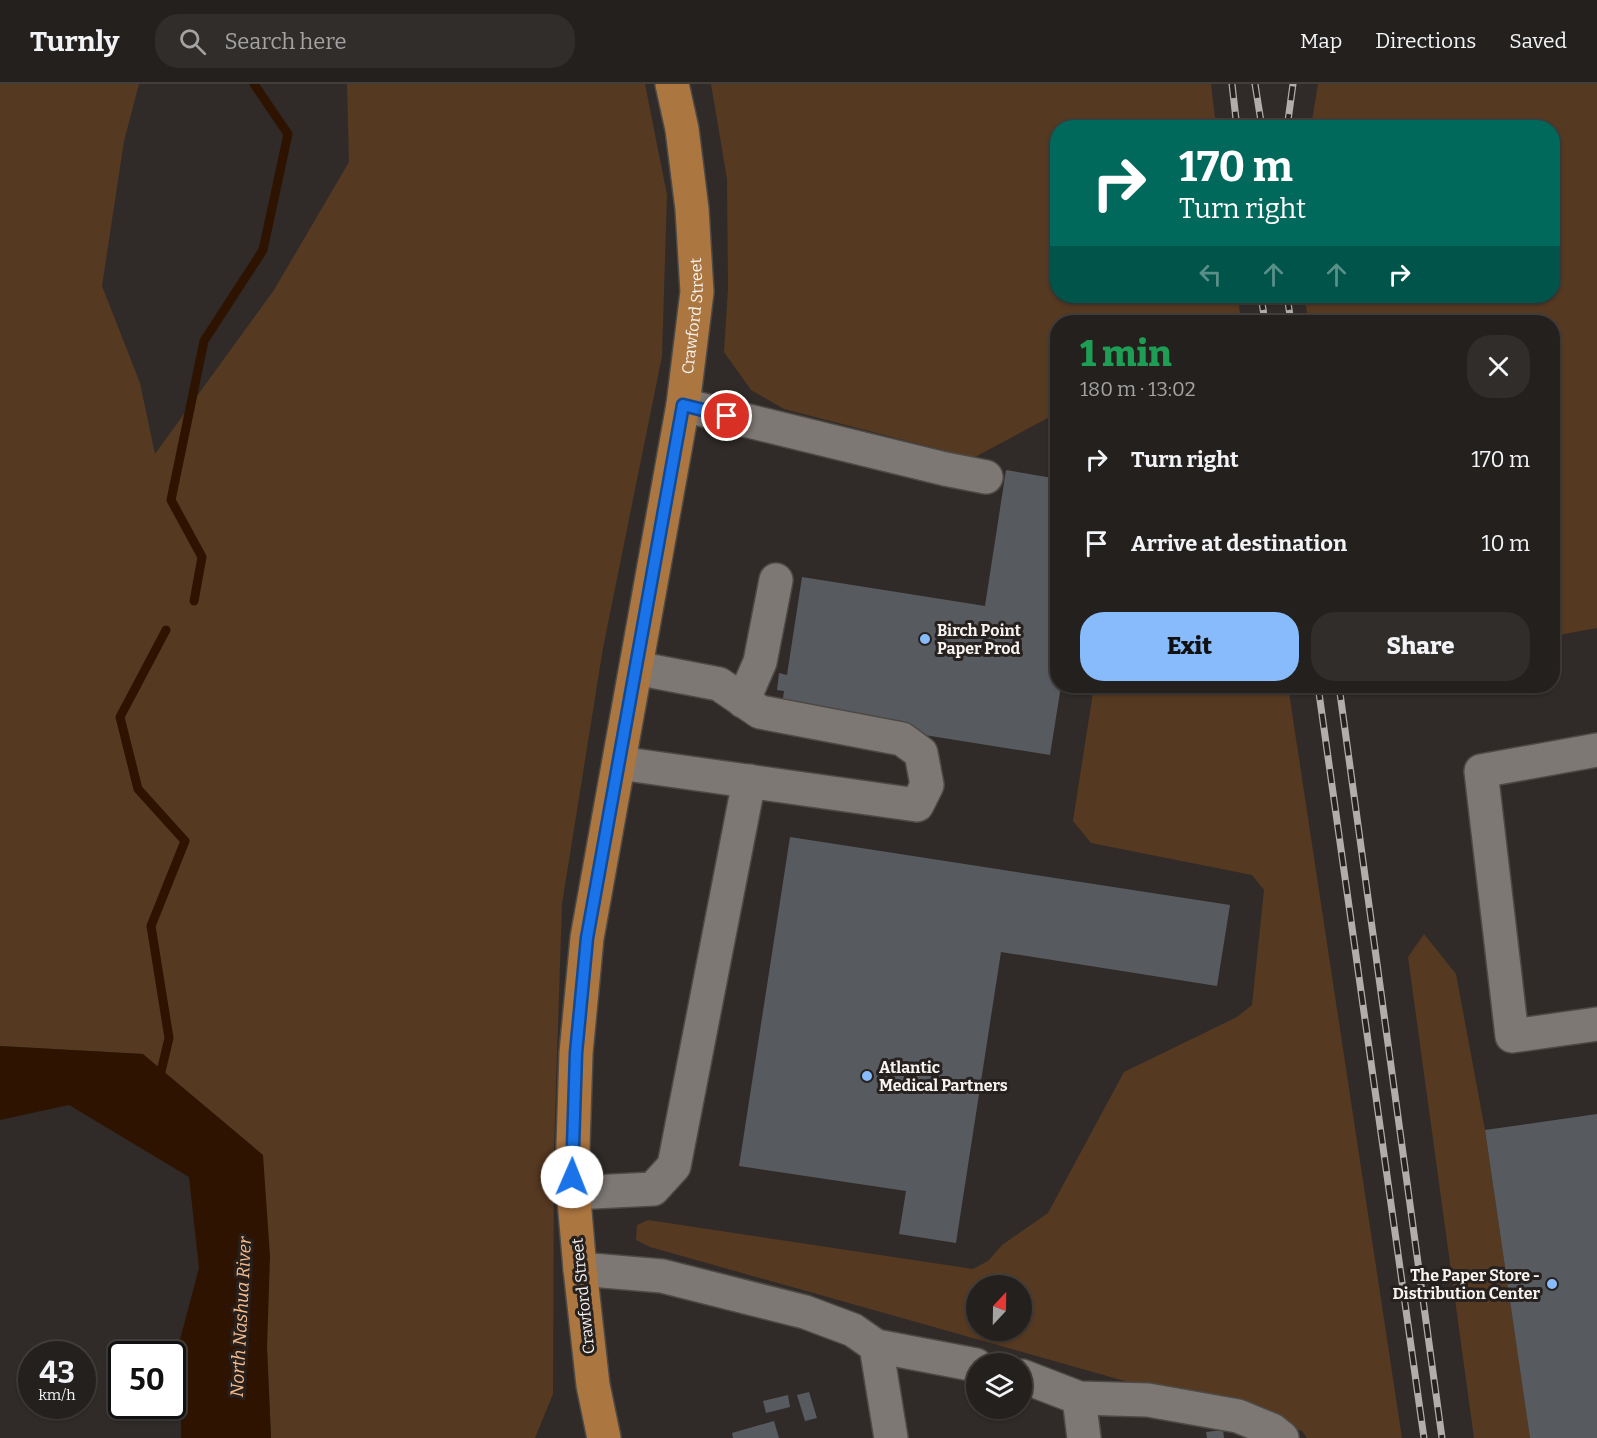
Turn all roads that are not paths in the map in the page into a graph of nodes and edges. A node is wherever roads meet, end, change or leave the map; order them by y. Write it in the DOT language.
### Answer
graph roads {
  1 [pos="672,84"];
  2 [pos="683,405"];
  3 [pos="986,477"];
  4 [pos="776,580"];
  5 [pos="636,668"];
  6 [pos="743,701"];
  7 [pos="1597,750"];
  8 [pos="619,763"];
  9 [pos="749,781"];
  10 [pos="1597,1024"];
  11 [pos="573,1193"];
  12 [pos="580,1269"];
  13 [pos="876,1346"];
  14 [pos="966,1363"];
  15 [pos="1032,1380"];
  16 [pos="1079,1398"];
  17 [pos="604,1438"];
  18 [pos="891,1438"];
  19 [pos="1083,1438"];
  20 [pos="1282,1438"];
  1 -- 2 [label="main road, Crawford Street"];
  2 -- 3 [label="lane"];
  2 -- 5 [label="main road, Crawford Street"];
  4 -- 6 [label="lane"];
  5 -- 6 [label="lane"];
  5 -- 8 [label="main road, Crawford Street"];
  6 -- 9 [label="lane"];
  7 -- 10 [label="lane"];
  8 -- 9 [label="lane"];
  8 -- 11 [label="main road, Crawford Street"];
  9 -- 11 [label="lane"];
  11 -- 12 [label="main road, Crawford Street"];
  12 -- 13 [label="lane"];
  12 -- 17 [label="main road, Crawford Street"];
  13 -- 14 [label="lane"];
  13 -- 18 [label="lane"];
  15 -- 16 [label="lane"];
  16 -- 19 [label="lane"];
  16 -- 20 [label="lane"];
}
